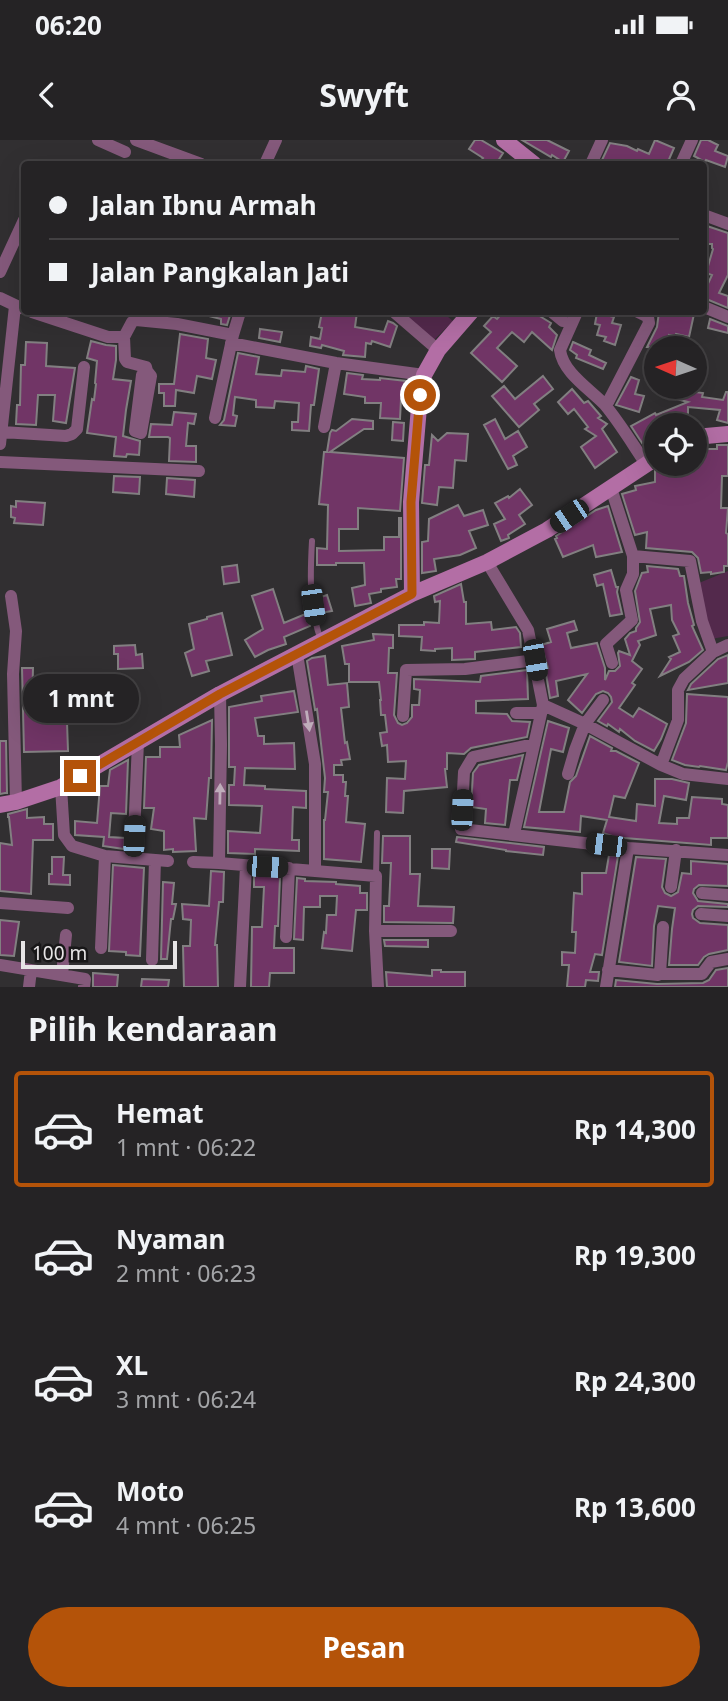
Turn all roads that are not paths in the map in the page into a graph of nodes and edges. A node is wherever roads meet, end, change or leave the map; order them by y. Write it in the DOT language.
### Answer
graph roads {
  1 [pos="98,140"];
  2 [pos="276,140"];
  3 [pos="504,140"];
  4 [pos="602,140"];
  5 [pos="692,140"];
  6 [pos="128,145"];
  7 [pos="120,161"];
  8 [pos="189,161"];
  9 [pos="266,161"];
  10 [pos="530,161"];
  11 [pos="592,161"];
  12 [pos="682,161"];
  13 [pos="707,216"];
  14 [pos="728,224"];
  15 [pos="21,226"];
  16 [pos="0,272"];
  17 [pos="0,298"];
  18 [pos="20,307"];
  19 [pos="707,308"];
  20 [pos="41,315"];
  21 [pos="239,315"];
  22 [pos="397,315"];
  23 [pos="468,315"];
  24 [pos="556,315"];
  25 [pos="576,315"];
  26 [pos="644,315"];
  27 [pos="728,317"];
  28 [pos="178,318"];
  29 [pos="563,321"];
  30 [pos="124,337"];
  31 [pos="232,339"];
  32 [pos="438,350"];
  33 [pos="336,363"];
  34 [pos="84,367"];
  35 [pos="147,372"];
  36 [pos="424,375"];
  37 [pos="606,406"];
  38 [pos="215,418"];
  39 [pos="324,427"];
  40 [pos="728,434"];
  41 [pos="707,436"];
  42 [pos="1,438"];
  43 [pos="644,452"];
  44 [pos="0,462"];
  45 [pos="644,466"];
  46 [pos="199,471"];
  47 [pos="611,488"];
  48 [pos="312,541"];
  49 [pos="633,556"];
  50 [pos="487,562"];
  51 [pos="412,594"];
  52 [pos="11,596"];
  53 [pos="321,642"];
  54 [pos="728,645"];
  55 [pos="713,652"];
  56 [pos="297,654"];
  57 [pos="535,660"];
  58 [pos="612,663"];
  59 [pos="220,694"];
  60 [pos="603,700"];
  61 [pos="542,709"];
  62 [pos="516,713"];
  63 [pos="403,716"];
  64 [pos="585,724"];
  65 [pos="138,742"];
  66 [pos="534,744"];
  67 [pos="661,765"];
  68 [pos="568,774"];
  69 [pos="728,779"];
  70 [pos="61,788"];
  71 [pos="8,804"];
  72 [pos="377,833"];
  73 [pos="514,834"];
  74 [pos="134,836"];
  75 [pos="628,848"];
  76 [pos="676,850"];
  77 [pos="728,855"];
  78 [pos="106,856"];
  79 [pos="193,862"];
  80 [pos="219,863"];
  81 [pos="246,866"];
  82 [pos="289,868"];
  83 [pos="315,871"];
  84 [pos="376,876"];
  85 [pos="671,887"];
  86 [pos="702,893"];
  87 [pos="728,895"];
  88 [pos="0,903"];
  89 [pos="68,908"];
  90 [pos="701,914"];
  91 [pos="728,916"];
  92 [pos="663,928"];
  93 [pos="375,931"];
  94 [pos="451,931"];
  95 [pos="66,936"];
  96 [pos="286,937"];
  97 [pos="101,948"];
  98 [pos="728,959"];
  99 [pos="152,960"];
  100 [pos="0,965"];
  101 [pos="32,970"];
  102 [pos="608,970"];
  103 [pos="660,974"];
  104 [pos="62,975"];
  105 [pos="29,987"];
  106 [pos="84,987"];
  107 [pos="240,987"];
  108 [pos="378,987"];
  109 [pos="606,987"];
  1 -- 6 [label="street"];
  2 -- 9 [label="street"];
  3 -- 10 [label="main road"];
  4 -- 11 [label="street"];
  5 -- 12 [label="street"];
  6 -- 7 [label="street"];
  6 -- 8 [label="street"];
  13 -- 14 [label="street"];
  15 -- 16 [label="street"];
  17 -- 18 [label="street"];
  18 -- 42 [label="street"];
  19 -- 27 [label="street"];
  20 -- 30 [label="street"];
  21 -- 31 [label="street"];
  22 -- 32 [label="street"];
  23 -- 32 [label="main road"];
  24 -- 29 [label="street"];
  25 -- 37 [label="street"];
  26 -- 37 [label="street"];
  28 -- 30 [label="street"];
  28 -- 31 [label="street"];
  30 -- 35 [label="street"];
  31 -- 33 [label="street"];
  31 -- 38 [label="street"];
  32 -- 36 [label="main road"];
  33 -- 36 [label="street"];
  33 -- 39 [label="street"];
  34 -- 42 [label="street"];
  36 -- 51 [label="main road"];
  37 -- 43 [label="street"];
  40 -- 41 [label="main road"];
  44 -- 46 [label="street"];
  45 -- 47 [label="main road"];
  47 -- 49 [label="street"];
  47 -- 50 [label="main road"];
  48 -- 53 [label="lane"];
  49 -- 55 [label="street"];
  49 -- 58 [label="street"];
  50 -- 51 [label="main road"];
  50 -- 57 [label="street"];
  51 -- 53 [label="main road"];
  52 -- 71 [label="street"];
  53 -- 56 [label="main road"];
  54 -- 55 [label="street"];
  55 -- 67 [label="street"];
  56 -- 59 [label="main road"];
  56 -- 83 [label="street, one-way"];
  57 -- 61 [label="street"];
  57 -- 63 [label="street"];
  59 -- 65 [label="main road"];
  80 -- 59 [label="street, one-way"];
  60 -- 64 [label="street"];
  61 -- 62 [label="street"];
  61 -- 64 [label="street"];
  61 -- 66 [label="street"];
  64 -- 67 [label="street"];
  64 -- 68 [label="street"];
  65 -- 70 [label="main road"];
  65 -- 74 [label="street"];
  66 -- 73 [label="street"];
  66 -- 73 [label="street"];
  67 -- 69 [label="street"];
  70 -- 71 [label="main road"];
  70 -- 78 [label="street"];
  72 -- 84 [label="lane"];
  73 -- 75 [label="street"];
  75 -- 76 [label="street"];
  75 -- 102 [label="street"];
  76 -- 77 [label="street"];
  76 -- 85 [label="street"];
  78 -- 97 [label="street"];
  78 -- 99 [label="street"];
  79 -- 80 [label="street"];
  80 -- 81 [label="street"];
  81 -- 82 [label="street"];
  81 -- 107 [label="street"];
  82 -- 83 [label="street"];
  82 -- 96 [label="street"];
  83 -- 84 [label="street"];
  84 -- 93 [label="street"];
  86 -- 87 [label="street"];
  88 -- 89 [label="street"];
  90 -- 91 [label="street"];
  92 -- 103 [label="street"];
  93 -- 94 [label="street"];
  93 -- 108 [label="street"];
  95 -- 104 [label="street"];
  98 -- 103 [label="street"];
  100 -- 101 [label="street"];
  101 -- 104 [label="street"];
  101 -- 105 [label="street"];
  102 -- 103 [label="street"];
  102 -- 109 [label="street"];
  104 -- 106 [label="street"];
}
